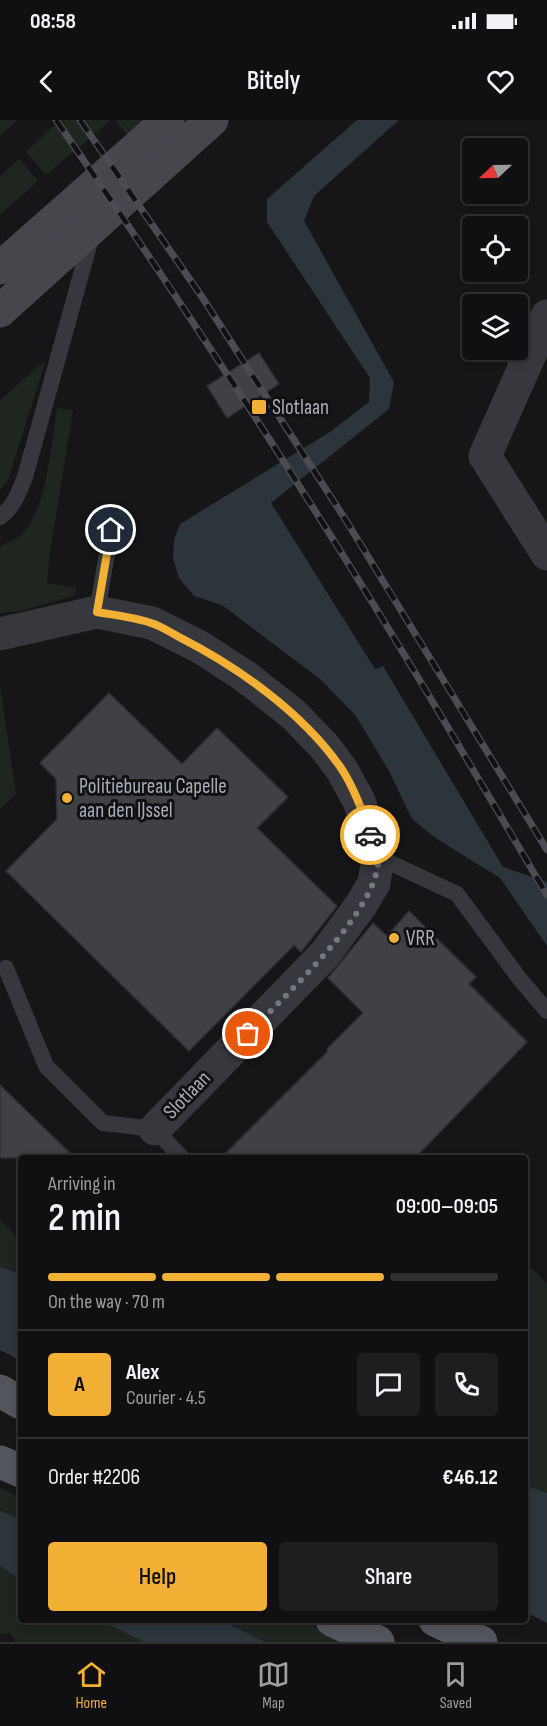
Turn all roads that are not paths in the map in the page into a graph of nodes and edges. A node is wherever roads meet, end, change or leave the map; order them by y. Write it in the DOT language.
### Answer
graph roads {
  1 [pos="168,120"];
  2 [pos="212,120"];
  3 [pos="94,228"];
  4 [pos="0,268"];
  5 [pos="0,311"];
  6 [pos="547,316"];
  7 [pos="0,517"];
  8 [pos="111,530"];
  9 [pos="547,554"];
  10 [pos="97,612"];
  11 [pos="0,634"];
  12 [pos="378,857"];
  13 [pos="6,968"];
  14 [pos="547,1011"];
  15 [pos="155,1129"];
  16 [pos="179,1155"];
  17 [pos="0,1391"];
  18 [pos="18,1401"];
  19 [pos="0,1462"];
  20 [pos="18,1470"];
  21 [pos="338,1623"];
  22 [pos="441,1623"];
  23 [pos="378,1642"];
  24 [pos="481,1642"];
  1 -- 4 [label="street"];
  2 -- 3 [label="street"];
  3 -- 5 [label="street"];
  3 -- 7 [label="lane"];
  6 -- 9 [label="street"];
  8 -- 10 [label="lane"];
  10 -- 11 [label="street"];
  10 -- 12 [label="street"];
  12 -- 14 [label="lane"];
  12 -- 15 [label="street, Slotlaan"];
  13 -- 15 [label="lane"];
  15 -- 16 [label="lane"];
  17 -- 18 [label="main road"];
  19 -- 20 [label="main road"];
  21 -- 23 [label="main road"];
  22 -- 24 [label="main road"];
}
